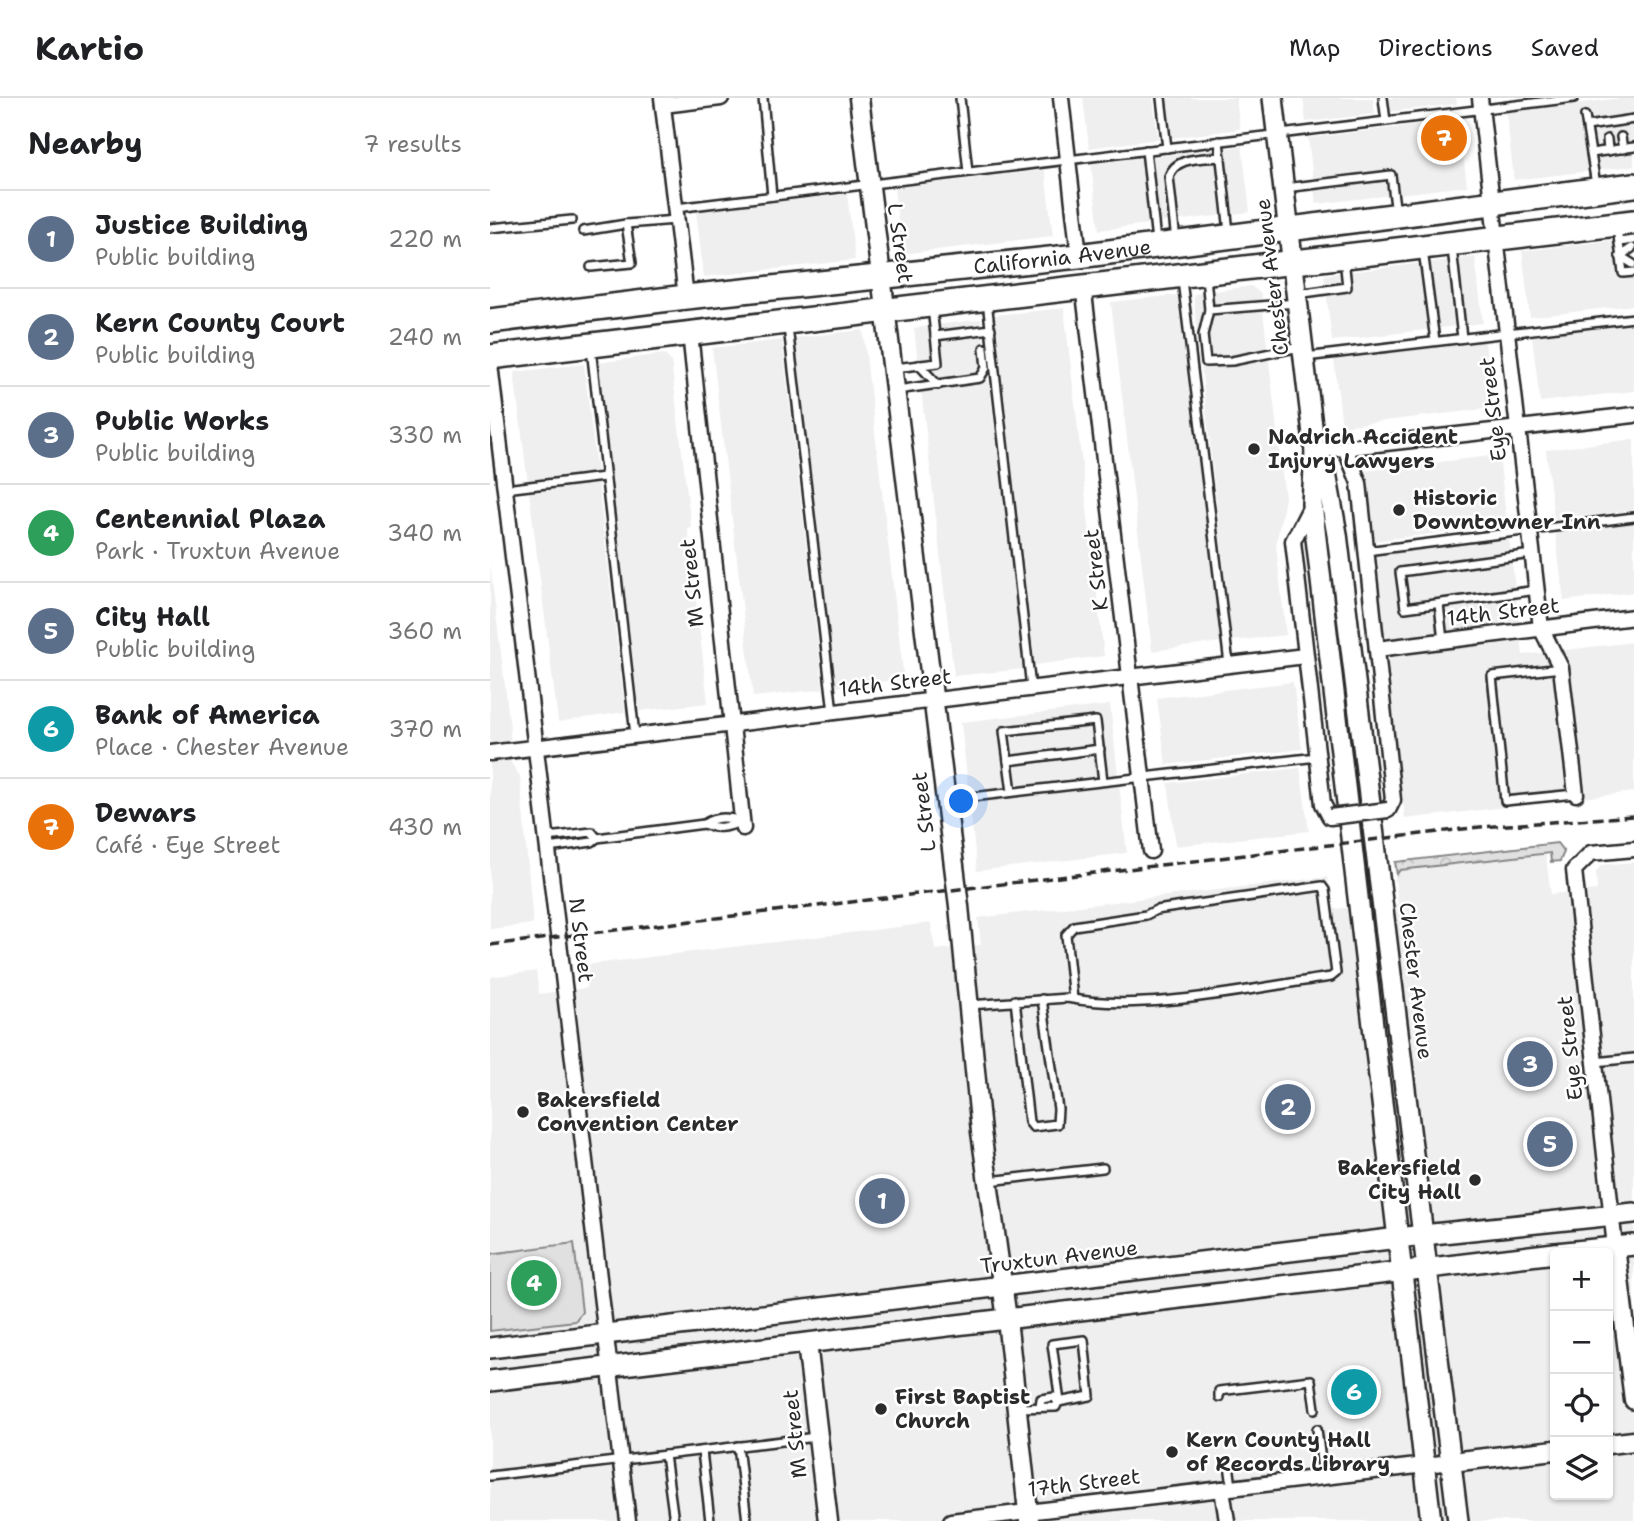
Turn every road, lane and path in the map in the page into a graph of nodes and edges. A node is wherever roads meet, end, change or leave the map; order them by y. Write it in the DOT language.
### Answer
graph roads {
  1 [pos="722,98"];
  2 [pos="763,98"];
  3 [pos="859,98"];
  4 [pos="960,98"];
  5 [pos="1061,98"];
  6 [pos="1161,98"];
  7 [pos="1273,98"];
  8 [pos="1383,98"];
  9 [pos="1574,98"];
  10 [pos="663,102"];
  11 [pos="1481,104"];
  12 [pos="1585,116"];
  13 [pos="1634,119"];
  14 [pos="1386,121"];
  15 [pos="1587,125"];
  16 [pos="1278,134"];
  17 [pos="1621,137"];
  18 [pos="1606,139"];
  19 [pos="1219,141"];
  20 [pos="1634,147"];
  21 [pos="1167,148"];
  22 [pos="1623,149"];
  23 [pos="1146,150"];
  24 [pos="1608,150"];
  25 [pos="1591,153"];
  26 [pos="1221,157"];
  27 [pos="1068,160"];
  28 [pos="968,172"];
  29 [pos="869,184"];
  30 [pos="1634,185"];
  31 [pos="1284,188"];
  32 [pos="1596,190"];
  33 [pos="772,196"];
  34 [pos="1494,202"];
  35 [pos="676,214"];
  36 [pos="1396,214"];
  37 [pos="572,220"];
  38 [pos="626,224"];
  39 [pos="490,228"];
  40 [pos="1289,228"];
  41 [pos="1623,229"];
  42 [pos="583,231"];
  43 [pos="1230,236"];
  44 [pos="1496,237"];
  45 [pos="1451,242"];
  46 [pos="1167,244"];
  47 [pos="1423,246"];
  48 [pos="1633,248"];
  49 [pos="1344,254"];
  50 [pos="1079,256"];
  51 [pos="1620,256"];
  52 [pos="1293,260"];
  53 [pos="1633,264"];
  54 [pos="591,267"];
  55 [pos="1205,270"];
  56 [pos="1634,272"];
  57 [pos="1181,273"];
  58 [pos="882,277"];
  59 [pos="1083,285"];
  60 [pos="686,297"];
  61 [pos="987,297"];
  62 [pos="1297,299"];
  63 [pos="932,304"];
  64 [pos="886,309"];
  65 [pos="1209,310"];
  66 [pos="1634,318"];
  67 [pos="490,321"];
  68 [pos="788,321"];
  69 [pos="1205,326"];
  70 [pos="1187,328"];
  71 [pos="986,330"];
  72 [pos="690,333"];
  73 [pos="1507,333"];
  74 [pos="935,336"];
  75 [pos="1461,338"];
  76 [pos="1435,341"];
  77 [pos="591,347"];
  78 [pos="1303,352"];
  79 [pos="490,357"];
  80 [pos="490,364"];
  81 [pos="919,365"];
  82 [pos="893,368"];
  83 [pos="938,385"];
  84 [pos="896,390"];
  85 [pos="1634,415"];
  86 [pos="1519,428"];
  87 [pos="494,431"];
  88 [pos="1346,449"];
  89 [pos="1315,451"];
  90 [pos="604,477"];
  91 [pos="505,489"];
  92 [pos="1312,503"];
  93 [pos="1634,517"];
  94 [pos="1530,531"];
  95 [pos="1366,551"];
  96 [pos="1533,554"];
  97 [pos="1537,590"];
  98 [pos="1439,604"];
  99 [pos="1634,617"];
  100 [pos="1541,628"];
  101 [pos="1443,640"];
  102 [pos="1377,649"];
  103 [pos="1305,656"];
  104 [pos="1229,665"];
  105 [pos="1561,668"];
  106 [pos="1130,676"];
  107 [pos="1031,688"];
  108 [pos="934,700"];
  109 [pos="833,712"];
  110 [pos="730,724"];
  111 [pos="635,735"];
  112 [pos="535,747"];
  113 [pos="1100,749"];
  114 [pos="490,753"];
  115 [pos="1317,757"];
  116 [pos="1008,761"];
  117 [pos="1142,777"];
  118 [pos="1103,781"];
  119 [pos="1012,792"];
  120 [pos="1576,794"];
  121 [pos="946,800"];
  122 [pos="742,824"];
  123 [pos="547,842"];
  124 [pos="1634,849"];
  125 [pos="1151,851"];
  126 [pos="1042,999"];
  127 [pos="1073,999"];
  128 [pos="1015,1000"];
  129 [pos="968,1005"];
  130 [pos="1634,1058"];
  131 [pos="1595,1062"];
  132 [pos="1103,1168"];
  133 [pos="988,1181"];
  134 [pos="1634,1213"];
  135 [pos="1612,1215"];
  136 [pos="1423,1235"];
  137 [pos="1397,1238"];
  138 [pos="1625,1246"];
  139 [pos="1605,1248"];
  140 [pos="1550,1254"];
  141 [pos="1427,1268"];
  142 [pos="1401,1270"];
  143 [pos="1003,1286"];
  144 [pos="1007,1319"];
  145 [pos="604,1335"];
  146 [pos="1630,1341"];
  147 [pos="807,1343"];
  148 [pos="490,1348"];
  149 [pos="607,1367"];
  150 [pos="490,1381"];
  151 [pos="1219,1397"];
  152 [pos="1634,1400"];
  153 [pos="1059,1402"];
  154 [pos="1017,1408"];
  155 [pos="1315,1409"];
  156 [pos="1317,1429"];
  157 [pos="818,1436"];
  158 [pos="1634,1440"];
  159 [pos="1613,1443"];
  160 [pos="738,1446"];
  161 [pos="702,1451"];
  162 [pos="1550,1451"];
  163 [pos="665,1455"];
  164 [pos="619,1461"];
  165 [pos="1451,1462"];
  166 [pos="1229,1464"];
  167 [pos="1423,1465"];
  168 [pos="490,1476"];
  169 [pos="1323,1477"];
  170 [pos="1227,1489"];
  171 [pos="1028,1516"];
  172 [pos="969,1520"];
  173 [pos="628,1521"];
  174 [pos="674,1521"];
  175 [pos="710,1521"];
  176 [pos="747,1521"];
  177 [pos="828,1521"];
  178 [pos="951,1521"];
  179 [pos="1227,1521"];
  180 [pos="1431,1521"];
  181 [pos="1458,1521"];
  1 -- 10 [label="street"];
  2 -- 33 [label="lane"];
  3 -- 29 [label="street, L Street"];
  4 -- 28 [label="lane"];
  5 -- 27 [label="street"];
  6 -- 21 [label="lane"];
  7 -- 16 [label="main road, Chester Avenue"];
  8 -- 14 [label="lane"];
  9 -- 11 [label="lane"];
  10 -- 35 [label="street"];
  11 -- 14 [label="lane"];
  11 -- 34 [label="street, Eye Street"];
  12 -- 15 [label="lane"];
  13 -- 15 [label="lane"];
  14 -- 16 [label="lane"];
  15 -- 25 [label="lane"];
  16 -- 19 [label="lane"];
  16 -- 31 [label="main road, Chester Avenue"];
  17 -- 22 [label="lane"];
  18 -- 24 [label="lane"];
  19 -- 21 [label="lane"];
  19 -- 26 [label="lane"];
  20 -- 22 [label="lane"];
  21 -- 23 [label="lane"];
  22 -- 24 [label="lane"];
  23 -- 27 [label="lane"];
  23 -- 46 [label="lane"];
  24 -- 25 [label="lane"];
  25 -- 32 [label="lane"];
  26 -- 43 [label="lane"];
  26 -- 46 [label="lane"];
  27 -- 28 [label="lane"];
  27 -- 50 [label="street"];
  28 -- 29 [label="lane"];
  29 -- 33 [label="lane"];
  29 -- 58 [label="street, L Street"];
  30 -- 32 [label="main road, California Avenue"];
  31 -- 36 [label="lane"];
  31 -- 40 [label="main road, Chester Avenue"];
  32 -- 34 [label="main road, California Avenue"];
  33 -- 35 [label="lane"];
  34 -- 36 [label="main road, California Avenue"];
  34 -- 44 [label="street, Eye Street"];
  35 -- 38 [label="lane"];
  35 -- 60 [label="street"];
  36 -- 40 [label="main road, California Avenue"];
  37 -- 39 [label="lane"];
  38 -- 42 [label="lane"];
  38 -- 54 [label="lane"];
  40 -- 43 [label="main road, California Avenue"];
  40 -- 52 [label="main road, Chester Avenue"];
  41 -- 44 [label="main road, California Avenue"];
  41 -- 48 [label="lane"];
  41 -- 51 [label="lane"];
  43 -- 46 [label="main road, California Avenue"];
  44 -- 45 [label="main road, California Avenue"];
  44 -- 73 [label="street, Eye Street"];
  45 -- 47 [label="main road, California Avenue"];
  45 -- 75 [label="lane"];
  46 -- 50 [label="main road, California Avenue"];
  47 -- 49 [label="main road, California Avenue"];
  47 -- 76 [label="lane"];
  48 -- 51 [label="lane"];
  49 -- 52 [label="main road, California Avenue"];
  49 -- 62 [label="lane"];
  50 -- 58 [label="main road, California Avenue"];
  51 -- 53 [label="lane"];
  51 -- 56 [label="lane"];
  52 -- 55 [label="main road, California Avenue"];
  52 -- 62 [label="main road, Chester Avenue"];
  55 -- 57 [label="main road, California Avenue"];
  55 -- 65 [label="lane"];
  57 -- 59 [label="main road, California Avenue"];
  57 -- 70 [label="lane"];
  58 -- 60 [label="main road, California Avenue"];
  58 -- 64 [label="street, L Street"];
  59 -- 61 [label="main road, California Avenue"];
  59 -- 106 [label="street, K Street"];
  60 -- 67 [label="main road, California Avenue"];
  61 -- 63 [label="main road, California Avenue"];
  61 -- 71 [label="lane"];
  62 -- 65 [label="lane"];
  62 -- 78 [label="main road, Chester Avenue"];
  63 -- 64 [label="main road, California Avenue"];
  63 -- 74 [label="lane"];
  64 -- 68 [label="main road, California Avenue"];
  64 -- 82 [label="street, L Street"];
  65 -- 69 [label="lane"];
  66 -- 73 [label="lane"];
  68 -- 72 [label="main road, California Avenue"];
  68 -- 109 [label="lane"];
  69 -- 70 [label="lane"];
  69 -- 78 [label="lane"];
  70 -- 104 [label="lane"];
  71 -- 74 [label="lane"];
  71 -- 83 [label="lane"];
  71 -- 107 [label="lane"];
  72 -- 77 [label="main road, California Avenue"];
  72 -- 110 [label="street, M Street"];
  73 -- 75 [label="lane"];
  73 -- 86 [label="street, Eye Street"];
  74 -- 81 [label="lane"];
  75 -- 76 [label="lane"];
  76 -- 78 [label="lane"];
  77 -- 79 [label="main road, California Avenue"];
  77 -- 90 [label="lane"];
  78 -- 89 [label="main road, Chester Avenue"];
  80 -- 87 [label="street, N Street"];
  81 -- 82 [label="lane"];
  81 -- 83 [label="lane"];
  82 -- 84 [label="street, L Street"];
  83 -- 84 [label="lane"];
  84 -- 108 [label="street, L Street"];
  85 -- 86 [label="street"];
  86 -- 88 [label="street"];
  86 -- 94 [label="street, Eye Street"];
  87 -- 91 [label="street, N Street"];
  88 -- 89 [label="street"];
  88 -- 95 [label="street"];
  89 -- 92 [label="main road, Chester Avenue"];
  89 -- 136 [label="main road, Chester Avenue"];
  90 -- 91 [label="lane"];
  90 -- 111 [label="lane"];
  91 -- 112 [label="street, N Street"];
  92 -- 103 [label="street"];
  92 -- 137 [label="main road, Chester Avenue"];
  93 -- 94 [label="lane"];
  94 -- 95 [label="lane"];
  94 -- 96 [label="street, Eye Street"];
  95 -- 102 [label="street"];
  96 -- 97 [label="street, Eye Street"];
  96 -- 98 [label="lane"];
  97 -- 98 [label="lane"];
  97 -- 100 [label="street, Eye Street"];
  98 -- 101 [label="lane"];
  99 -- 100 [label="street, 14th Street"];
  100 -- 101 [label="street, 14th Street"];
  100 -- 105 [label="street, Eye Street"];
  101 -- 102 [label="street, 14th Street"];
  102 -- 115 [label="street, bridge"];
  103 -- 104 [label="street, 14th Street"];
  103 -- 115 [label="street"];
  104 -- 106 [label="street, 14th Street"];
  105 -- 120 [label="street, Eye Street"];
  105 -- 120 [label="lane"];
  106 -- 107 [label="street, 14th Street"];
  106 -- 117 [label="street, K Street"];
  107 -- 108 [label="street, 14th Street"];
  108 -- 109 [label="street, 14th Street"];
  108 -- 121 [label="street, L Street"];
  109 -- 110 [label="street, 14th Street"];
  110 -- 111 [label="street, 14th Street"];
  110 -- 122 [label="street, M Street"];
  111 -- 112 [label="street, 14th Street"];
  112 -- 114 [label="street, 14th Street"];
  112 -- 123 [label="street, N Street"];
  113 -- 116 [label="lane"];
  113 -- 116 [label="lane"];
  113 -- 118 [label="lane"];
  115 -- 117 [label="lane"];
  116 -- 119 [label="lane"];
  117 -- 118 [label="lane"];
  117 -- 125 [label="street, K Street"];
  118 -- 119 [label="lane"];
  119 -- 121 [label="lane"];
  121 -- 129 [label="street, L Street"];
  122 -- 123 [label="lane"];
  123 -- 145 [label="street, N Street"];
  124 -- 131 [label="street, Eye Street"];
  126 -- 127 [label="lane"];
  126 -- 128 [label="lane"];
  126 -- 128 [label="lane"];
  127 -- 127 [label="lane"];
  128 -- 129 [label="lane"];
  129 -- 133 [label="street, L Street"];
  130 -- 131 [label="lane"];
  131 -- 135 [label="street, Eye Street"];
  132 -- 133 [label="lane"];
  133 -- 143 [label="street, L Street"];
  134 -- 135 [label="main road, Truxtun Avenue"];
  135 -- 136 [label="main road, Truxtun Avenue"];
  135 -- 138 [label="street, Eye Street"];
  136 -- 137 [label="main road, Truxtun Avenue"];
  136 -- 141 [label="main road, Chester Avenue"];
  137 -- 142 [label="main road, Chester Avenue"];
  137 -- 143 [label="main road, Truxtun Avenue"];
  138 -- 139 [label="main road"];
  138 -- 146 [label="street, Eye Street"];
  140 -- 141 [label="main road"];
  141 -- 142 [label="main road"];
  141 -- 165 [label="main road, Chester Avenue"];
  142 -- 144 [label="main road"];
  142 -- 167 [label="main road, Chester Avenue"];
  143 -- 144 [label="street, L Street"];
  143 -- 145 [label="main road, Truxtun Avenue"];
  144 -- 147 [label="main road"];
  144 -- 154 [label="street, L Street"];
  145 -- 148 [label="main road, Truxtun Avenue"];
  145 -- 149 [label="street, N Street"];
  146 -- 152 [label="street, Eye Street"];
  147 -- 149 [label="main road"];
  147 -- 157 [label="street, M Street"];
  149 -- 150 [label="main road"];
  149 -- 164 [label="street, N Street"];
  151 -- 155 [label="lane"];
  153 -- 153 [label="lane"];
  153 -- 154 [label="lane"];
  154 -- 171 [label="street, L Street"];
  156 -- 169 [label="lane"];
  157 -- 160 [label="lane"];
  157 -- 177 [label="street, M Street"];
  158 -- 159 [label="street"];
  160 -- 161 [label="lane"];
  160 -- 176 [label="lane"];
  161 -- 163 [label="lane"];
  161 -- 175 [label="lane"];
  162 -- 165 [label="street, 17th Street"];
  163 -- 164 [label="lane"];
  163 -- 174 [label="lane"];
  164 -- 168 [label="lane"];
  164 -- 173 [label="street, N Street"];
  165 -- 167 [label="street, 17th Street"];
  165 -- 181 [label="main road, Chester Avenue"];
  166 -- 170 [label="lane"];
  167 -- 169 [label="street, 17th Street"];
  167 -- 180 [label="main road, Chester Avenue"];
  169 -- 170 [label="street, 17th Street"];
  170 -- 171 [label="street, 17th Street"];
  170 -- 179 [label="street"];
  171 -- 172 [label="street, 17th Street"];
  172 -- 178 [label="street, 17th Street"];
}
